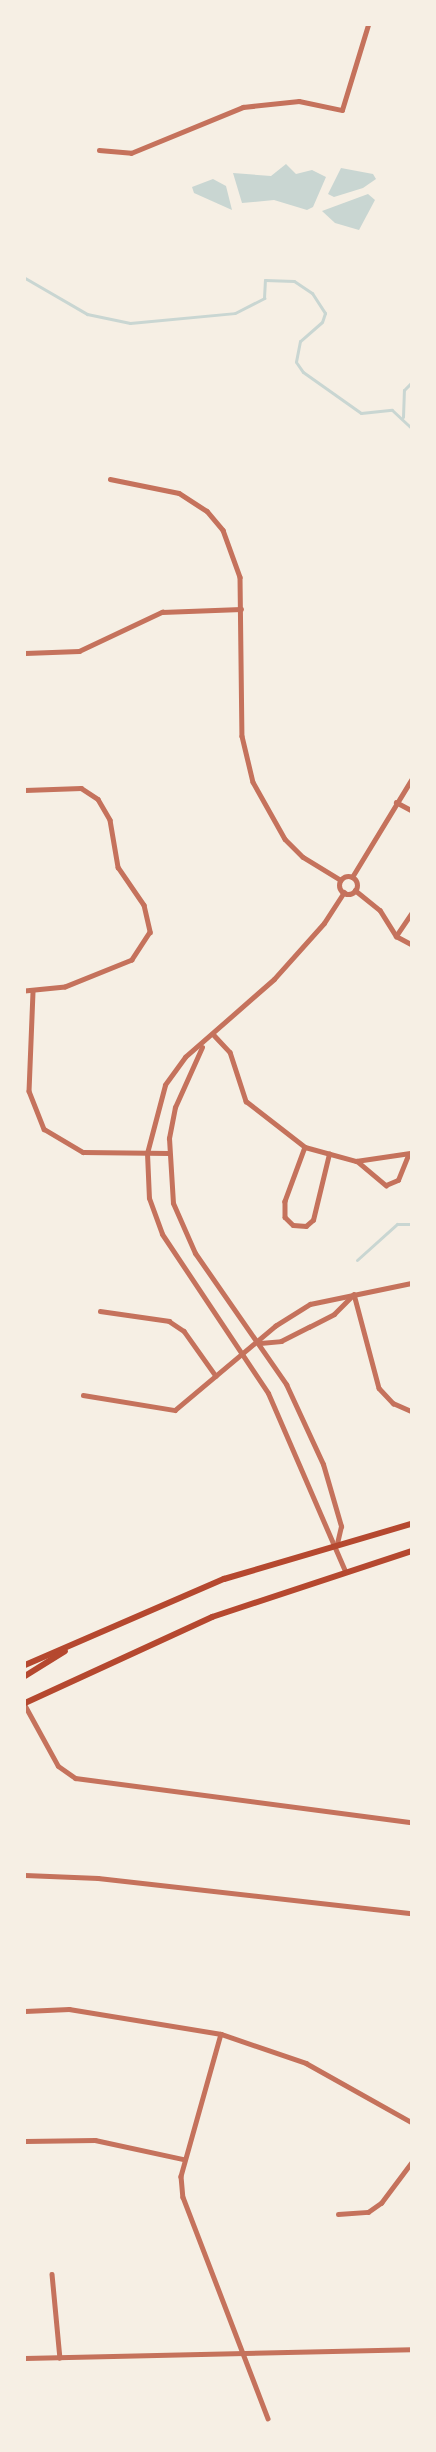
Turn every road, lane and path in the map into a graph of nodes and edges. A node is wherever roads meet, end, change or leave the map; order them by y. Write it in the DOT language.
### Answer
graph roads {
  1 [pos="368,25"];
  2 [pos="99,150"];
  3 [pos="110,479"];
  4 [pos="241,609"];
  5 [pos="25,653"];
  6 [pos="411,780"];
  7 [pos="25,790"];
  8 [pos="396,802"];
  9 [pos="411,810"];
  10 [pos="352,877"];
  11 [pos="341,880"];
  12 [pos="356,890"];
  13 [pos="344,892"];
  14 [pos="411,914"];
  15 [pos="396,936"];
  16 [pos="411,944"];
  17 [pos="25,991"];
  18 [pos="33,992"];
  19 [pos="214,1035"];
  20 [pos="202,1047"];
  21 [pos="305,1147"];
  22 [pos="147,1153"];
  23 [pos="169,1153"];
  24 [pos="329,1154"];
  25 [pos="410,1154"];
  26 [pos="356,1161"];
  27 [pos="411,1283"];
  28 [pos="354,1294"];
  29 [pos="100,1311"];
  30 [pos="260,1343"];
  31 [pos="244,1355"];
  32 [pos="216,1376"];
  33 [pos="83,1395"];
  34 [pos="411,1412"];
  35 [pos="411,1524"];
  36 [pos="337,1544"];
  37 [pos="411,1551"];
  38 [pos="345,1571"];
  39 [pos="86,1639"];
  40 [pos="25,1665"];
  41 [pos="25,1676"];
  42 [pos="25,1705"];
  43 [pos="411,1822"];
  44 [pos="25,1874"];
  45 [pos="411,1913"];
  46 [pos="25,2011"];
  47 [pos="221,2034"];
  48 [pos="411,2122"];
  49 [pos="25,2140"];
  50 [pos="184,2159"];
  51 [pos="411,2164"];
  52 [pos="338,2214"];
  53 [pos="52,2274"];
  54 [pos="411,2350"];
  55 [pos="243,2353"];
  56 [pos="25,2358"];
  57 [pos="60,2358"];
  58 [pos="268,2418"];
  1 -- 2 [label="street"];
  3 -- 4 [label="street"];
  4 -- 5 [label="street"];
  4 -- 11 [label="street"];
  6 -- 8 [label="street"];
  7 -- 18 [label="street"];
  8 -- 9 [label="street"];
  8 -- 10 [label="street"];
  10 -- 11 [label="street"];
  10 -- 12 [label="street"];
  11 -- 13 [label="street"];
  12 -- 13 [label="street"];
  12 -- 15 [label="street"];
  13 -- 19 [label="street"];
  14 -- 15 [label="street"];
  15 -- 16 [label="street"];
  17 -- 18 [label="street"];
  18 -- 22 [label="street"];
  19 -- 20 [label="street"];
  19 -- 21 [label="street"];
  20 -- 22 [label="street"];
  20 -- 23 [label="street"];
  21 -- 24 [label="street"];
  21 -- 24 [label="street"];
  22 -- 23 [label="street"];
  22 -- 31 [label="street"];
  23 -- 30 [label="street"];
  24 -- 26 [label="street"];
  25 -- 26 [label="street"];
  25 -- 26 [label="street"];
  27 -- 28 [label="street"];
  28 -- 30 [label="street"];
  28 -- 30 [label="street"];
  28 -- 34 [label="street"];
  29 -- 32 [label="street"];
  30 -- 31 [label="street"];
  30 -- 36 [label="street"];
  31 -- 32 [label="street"];
  31 -- 36 [label="street"];
  32 -- 33 [label="street"];
  35 -- 36 [label="main road"];
  36 -- 38 [label="street"];
  36 -- 39 [label="main road"];
  37 -- 38 [label="main road"];
  38 -- 42 [label="main road"];
  39 -- 40 [label="main road"];
  39 -- 41 [label="main road"];
  42 -- 43 [label="street"];
  44 -- 45 [label="street"];
  46 -- 47 [label="street"];
  47 -- 48 [label="street"];
  47 -- 50 [label="street"];
  49 -- 50 [label="street"];
  50 -- 55 [label="street"];
  51 -- 52 [label="street"];
  53 -- 57 [label="street"];
  54 -- 55 [label="street"];
  55 -- 57 [label="street"];
  55 -- 58 [label="street"];
  56 -- 57 [label="street"];
}
